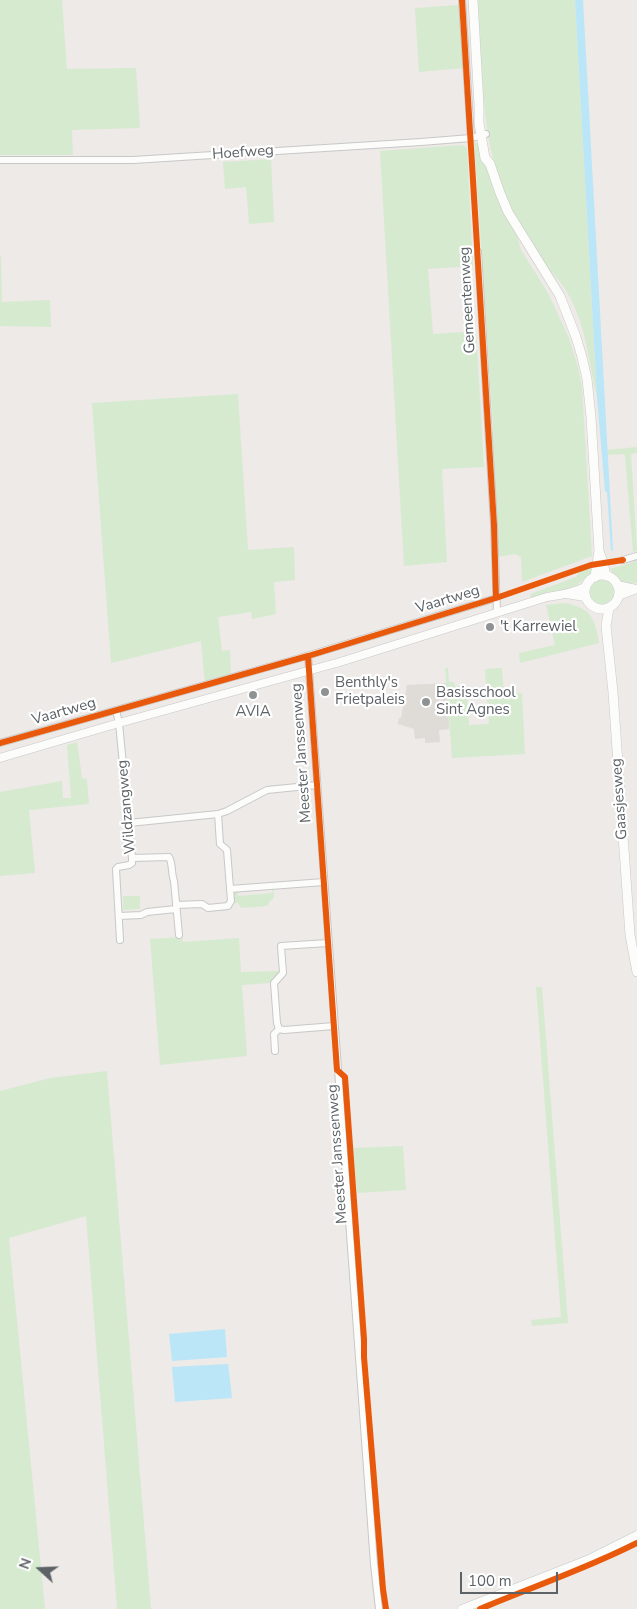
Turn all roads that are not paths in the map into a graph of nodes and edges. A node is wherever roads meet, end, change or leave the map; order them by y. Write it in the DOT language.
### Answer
graph roads {
  1 [pos="462,0"];
  2 [pos="473,0"];
  3 [pos="479,136"];
  4 [pos="0,160"];
  5 [pos="478,252"];
  6 [pos="599,551"];
  7 [pos="637,556"];
  8 [pos="623,560"];
  9 [pos="595,576"];
  10 [pos="606,576"];
  11 [pos="617,585"];
  12 [pos="585,587"];
  13 [pos="637,589"];
  14 [pos="566,594"];
  15 [pos="618,596"];
  16 [pos="585,597"];
  17 [pos="496,598"];
  18 [pos="608,608"];
  19 [pos="598,609"];
  20 [pos="497,613"];
  21 [pos="606,626"];
  22 [pos="308,656"];
  23 [pos="309,670"];
  24 [pos="116,710"];
  25 [pos="119,723"];
  26 [pos="0,743"];
  27 [pos="0,758"];
  28 [pos="317,785"];
  29 [pos="218,814"];
  30 [pos="129,823"];
  31 [pos="132,858"];
  32 [pos="324,882"];
  33 [pos="230,888"];
  34 [pos="176,907"];
  35 [pos="119,916"];
  36 [pos="179,935"];
  37 [pos="120,940"];
  38 [pos="328,943"];
  39 [pos="637,972"];
  40 [pos="334,1026"];
  41 [pos="279,1029"];
  42 [pos="275,1051"];
  43 [pos="637,1535"];
  44 [pos="379,1609"];
  45 [pos="462,1609"];
  1 -- 3 [label="street"];
  2 -- 3 [label="main road"];
  3 -- 4 [label="street, Hoefweg"];
  3 -- 6 [label="main road"];
  5 -- 17 [label="street, Gemeentenweg"];
  6 -- 9 [label="main road"];
  6 -- 10 [label="main road"];
  7 -- 8 [label="street"];
  9 -- 10 [label="main road"];
  9 -- 12 [label="main road"];
  10 -- 11 [label="main road"];
  11 -- 13 [label="street"];
  11 -- 15 [label="main road"];
  12 -- 14 [label="street, Vaartweg"];
  12 -- 16 [label="main road"];
  13 -- 15 [label="street"];
  14 -- 16 [label="street, Vaartweg"];
  14 -- 20 [label="street, Vaartweg"];
  15 -- 18 [label="main road"];
  16 -- 19 [label="main road"];
  17 -- 20 [label="street, Gemeentenweg"];
  17 -- 22 [label="street, Vaartweg"];
  18 -- 19 [label="main road"];
  18 -- 21 [label="main road, Gaasjesweg"];
  19 -- 21 [label="main road, Gaasjesweg"];
  20 -- 23 [label="street, Vaartweg"];
  21 -- 39 [label="main road, Gaasjesweg"];
  22 -- 23 [label="street"];
  22 -- 24 [label="street, Vaartweg"];
  23 -- 25 [label="street, Vaartweg"];
  23 -- 28 [label="street, Meester Janssenweg"];
  24 -- 25 [label="street, Vaartweg"];
  24 -- 26 [label="street, Vaartweg"];
  25 -- 27 [label="street, Vaartweg"];
  25 -- 30 [label="street, Wildzangweg"];
  28 -- 29 [label="street"];
  28 -- 32 [label="street, Meester Janssenweg"];
  29 -- 30 [label="street"];
  29 -- 33 [label="street"];
  30 -- 31 [label="street, Wildzangweg"];
  31 -- 34 [label="street"];
  31 -- 35 [label="street, Wildzangweg"];
  32 -- 33 [label="street"];
  32 -- 38 [label="street, Meester Janssenweg"];
  33 -- 34 [label="street"];
  34 -- 35 [label="street"];
  34 -- 36 [label="street"];
  35 -- 37 [label="street, Wildzangweg"];
  38 -- 40 [label="street, Meester Janssenweg"];
  38 -- 41 [label="street"];
  40 -- 41 [label="street"];
  40 -- 44 [label="street, Meester Janssenweg"];
  41 -- 42 [label="street"];
  43 -- 45 [label="street"];
}
